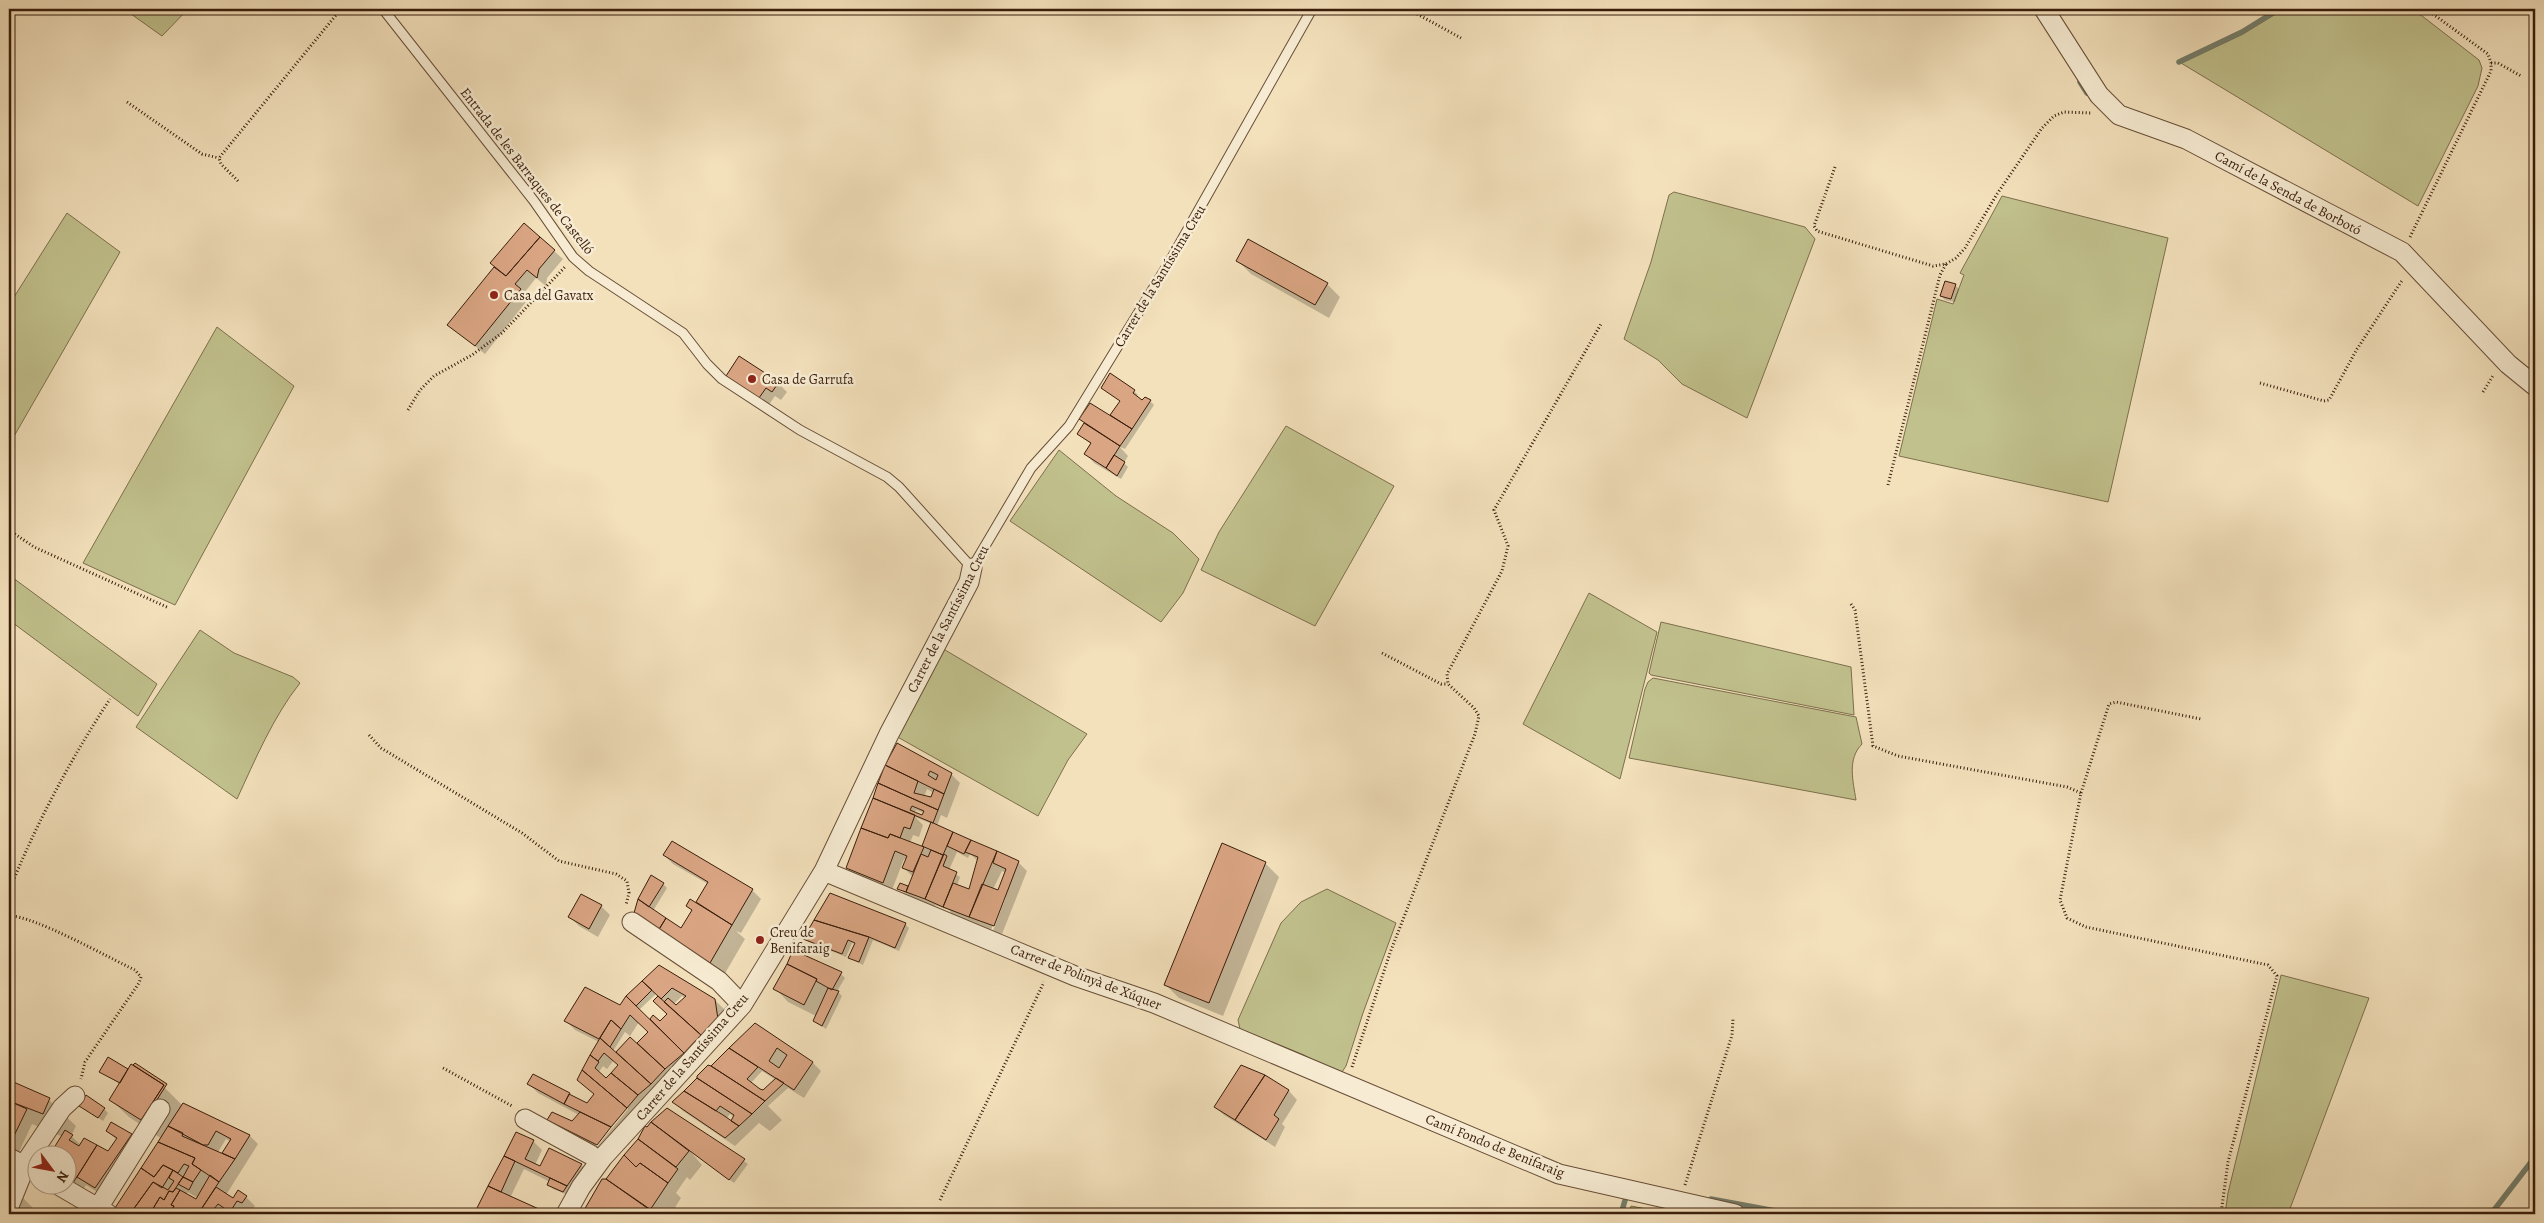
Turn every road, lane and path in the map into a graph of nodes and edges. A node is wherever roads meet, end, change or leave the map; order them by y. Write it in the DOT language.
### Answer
graph roads {
  1 [pos="341,9"];
  2 [pos="383,9"];
  3 [pos="1312,9"];
  4 [pos="1408,9"];
  5 [pos="2044,9"];
  6 [pos="2426,9"];
  7 [pos="1461,38"];
  8 [pos="2491,63"];
  9 [pos="2521,76"];
  10 [pos="127,102"];
  11 [pos="2119,115"];
  12 [pos="219,158"];
  13 [pos="1835,167"];
  14 [pos="238,181"];
  15 [pos="573,257"];
  16 [pos="2409,259"];
  17 [pos="1946,264"];
  18 [pos="1601,324"];
  19 [pos="2260,383"];
  20 [pos="2535,386"];
  21 [pos="408,410"];
  22 [pos="1888,485"];
  23 [pos="9,530"];
  24 [pos="972,568"];
  25 [pos="1851,604"];
  26 [pos="169,608"];
  27 [pos="1382,653"];
  28 [pos="1448,684"];
  29 [pos="110,699"];
  30 [pos="2201,719"];
  31 [pos="369,735"];
  32 [pos="2081,792"];
  33 [pos="824,872"];
  34 [pos="9,891"];
  35 [pos="9,916"];
  36 [pos="632,922"];
  37 [pos="1052,966"];
  38 [pos="742,1005"];
  39 [pos="1733,1019"];
  40 [pos="443,1068"];
  41 [pos="1346,1084"];
  42 [pos="75,1096"];
  43 [pos="160,1109"];
  44 [pos="525,1119"];
  45 [pos="591,1154"];
  46 [pos="24,1165"];
  47 [pos="78,1196"];
  48 [pos="940,1200"];
  49 [pos="1680,1202"];
  50 [pos="9,1206"];
  51 [pos="104,1211"];
  52 [pos="566,1214"];
  53 [pos="1735,1214"];
  54 [pos="2221,1214"];
  1 -- 12 [label="path"];
  2 -- 15 [label="lane, Entrada de les Barraques de Castelló"];
  3 -- 24 [label="lane, Carrer de la Santíssima Creu"];
  4 -- 7 [label="path"];
  5 -- 11 [label="street, Camí de la Senda de Borbotó"];
  6 -- 8 [label="path"];
  8 -- 9 [label="path"];
  8 -- 16 [label="path"];
  10 -- 12 [label="path"];
  11 -- 16 [label="street, Camí de la Senda de Borbotó"];
  11 -- 17 [label="path"];
  12 -- 14 [label="path"];
  13 -- 17 [label="path"];
  15 -- 21 [label="path"];
  15 -- 24 [label="lane, Entrada de les Barraques de Castelló"];
  16 -- 19 [label="path"];
  16 -- 20 [label="street, Camí de la Senda de Borbotó"];
  17 -- 22 [label="path"];
  18 -- 28 [label="path"];
  23 -- 26 [label="path"];
  24 -- 33 [label="street, Carrer de la Santíssima Creu"];
  25 -- 32 [label="path"];
  27 -- 28 [label="path"];
  28 -- 41 [label="path"];
  29 -- 34 [label="path"];
  30 -- 32 [label="path"];
  31 -- 36 [label="path"];
  32 -- 54 [label="path"];
  33 -- 37 [label="street, Carrer de Polinyà de Xúquer"];
  33 -- 38 [label="street, Carrer de la Santíssima Creu"];
  35 -- 42 [label="path"];
  36 -- 38 [label="street"];
  37 -- 41 [label="street, Carrer de Polinyà de Xúquer"];
  37 -- 48 [label="path"];
  38 -- 52 [label="street, Carrer de la Santíssima Creu"];
  39 -- 49 [label="path"];
  40 -- 44 [label="path"];
  41 -- 49 [label="street, Camí Fondo de Benifaraig"];
  42 -- 46 [label="street"];
  43 -- 51 [label="street"];
  44 -- 45 [label="street"];
  46 -- 50 [label="street"];
  47 -- 51 [label="street"];
  49 -- 53 [label="street, Camí Fondo de Benifaraig"];
}
